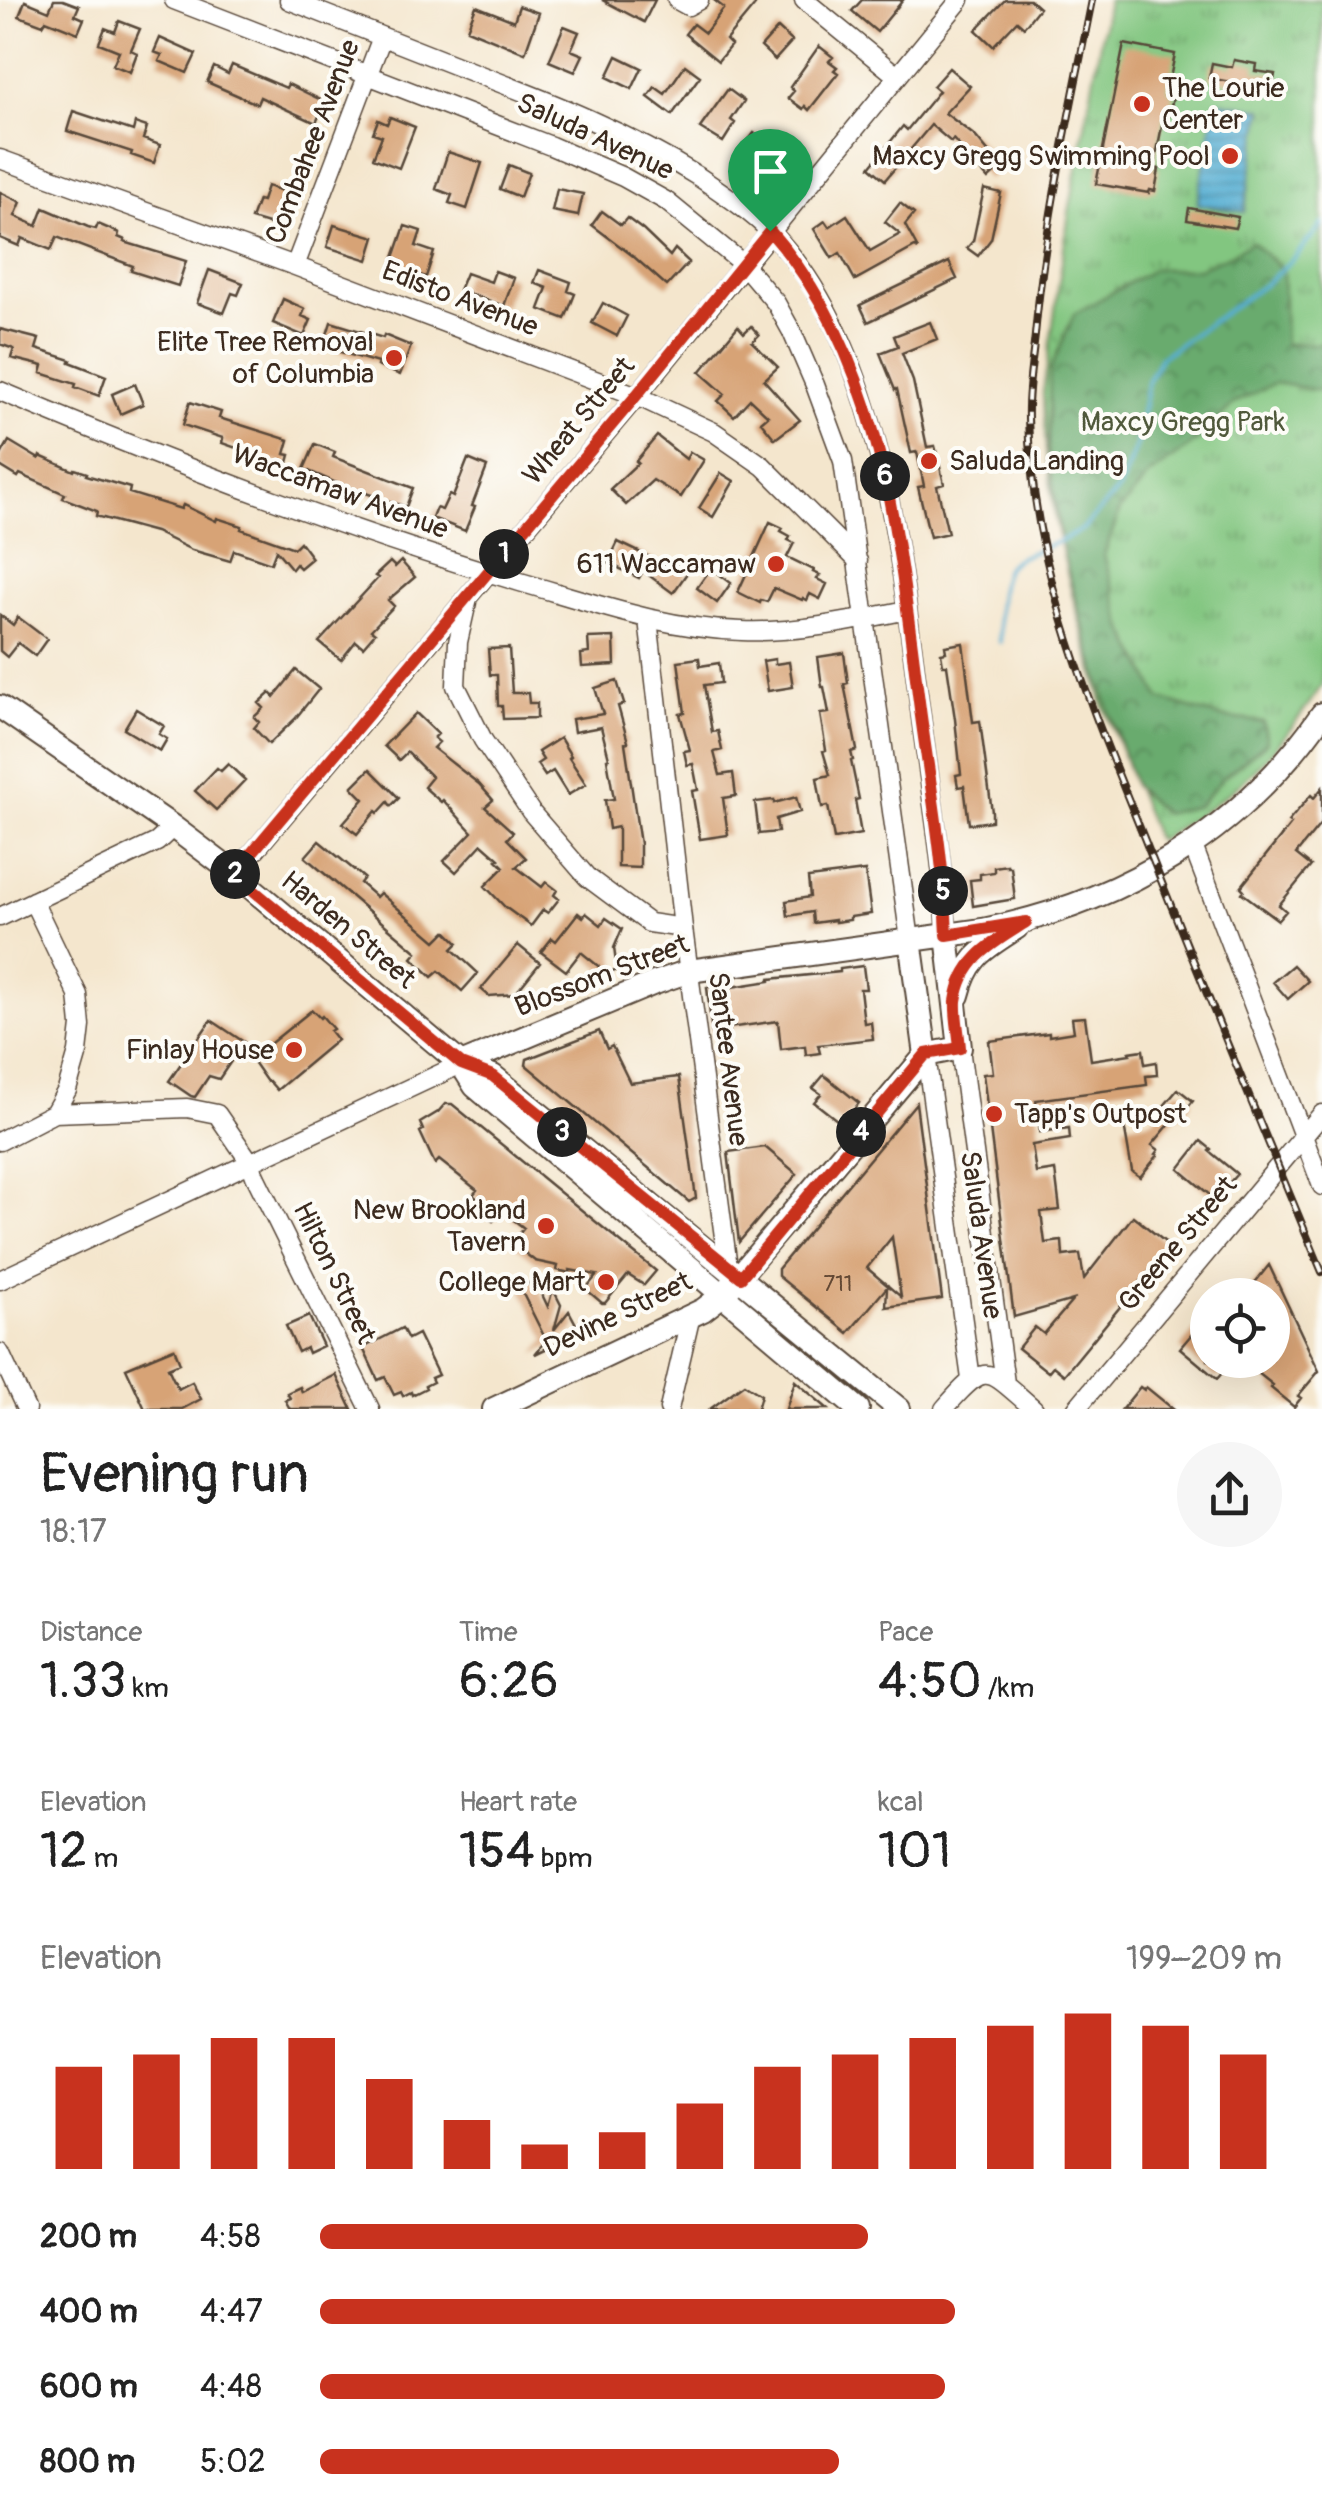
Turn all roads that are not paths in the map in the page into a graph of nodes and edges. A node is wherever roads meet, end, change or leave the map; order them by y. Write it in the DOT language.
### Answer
graph roads {
  1 [pos="174,0"];
  2 [pos="289,0"];
  3 [pos="677,0"];
  4 [pos="699,0"];
  5 [pos="804,0"];
  6 [pos="960,0"];
  7 [pos="382,37"];
  8 [pos="368,76"];
  9 [pos="897,76"];
  10 [pos="0,159"];
  11 [pos="770,231"];
  12 [pos="743,264"];
  13 [pos="296,266"];
  14 [pos="0,391"];
  15 [pos="636,396"];
  16 [pos="858,562"];
  17 [pos="488,572"];
  18 [pos="468,598"];
  19 [pos="907,610"];
  20 [pos="866,618"];
  21 [pos="648,619"];
  22 [pos="0,706"];
  23 [pos="1322,714"];
  24 [pos="173,827"];
  25 [pos="1193,846"];
  26 [pos="234,874"];
  27 [pos="33,901"];
  28 [pos="0,917"];
  29 [pos="1026,922"];
  30 [pos="683,928"];
  31 [pos="947,935"];
  32 [pos="910,940"];
  33 [pos="690,971"];
  34 [pos="956,1003"];
  35 [pos="960,1048"];
  36 [pos="926,1054"];
  37 [pos="461,1064"];
  38 [pos="54,1113"];
  39 [pos="1322,1114"];
  40 [pos="1303,1138"];
  41 [pos="0,1141"];
  42 [pos="250,1162"];
  43 [pos="1322,1186"];
  44 [pos="0,1280"];
  45 [pos="731,1280"];
  46 [pos="691,1315"];
  47 [pos="0,1353"];
  48 [pos="971,1378"];
  49 [pos="1005,1383"];
  50 [pos="26,1409"];
  51 [pos="370,1409"];
  52 [pos="494,1409"];
  53 [pos="669,1409"];
  54 [pos="858,1409"];
  55 [pos="899,1409"];
  56 [pos="944,1409"];
  57 [pos="1034,1409"];
  58 [pos="1076,1409"];
  1 -- 8 [label="street, Saluda Avenue"];
  2 -- 7 [label="street, Saluda Avenue"];
  3 -- 4 [label="street"];
  5 -- 9 [label="street"];
  6 -- 9 [label="street, Wheat Street"];
  7 -- 8 [label="street, Combahee Avenue"];
  7 -- 11 [label="street, Saluda Avenue"];
  8 -- 12 [label="street, Saluda Avenue"];
  8 -- 13 [label="street, Combahee Avenue"];
  9 -- 11 [label="street, Wheat Street"];
  10 -- 13 [label="street, Edisto Avenue"];
  11 -- 12 [label="street, Wheat Street"];
  11 -- 19 [label="street, Saluda Avenue"];
  12 -- 15 [label="street, Wheat Street"];
  12 -- 16 [label="street, Saluda Avenue"];
  13 -- 15 [label="street, Edisto Avenue"];
  14 -- 17 [label="street, Waccamaw Avenue"];
  15 -- 16 [label="street, Edisto Avenue"];
  15 -- 17 [label="street, Wheat Street"];
  16 -- 20 [label="street, Saluda Avenue"];
  17 -- 18 [label="street, Wheat Street"];
  17 -- 21 [label="street, Waccamaw Avenue"];
  18 -- 26 [label="street, Wheat Street"];
  18 -- 30 [label="street"];
  19 -- 20 [label="street, Waccamaw Avenue"];
  19 -- 31 [label="street, Saluda Avenue"];
  20 -- 21 [label="street, Waccamaw Avenue"];
  20 -- 32 [label="street, Saluda Avenue"];
  21 -- 30 [label="street, Santee Avenue"];
  22 -- 24 [label="main road, Harden Street"];
  23 -- 25 [label="main road, Blossom Street"];
  24 -- 26 [label="main road, Harden Street"];
  24 -- 27 [label="street"];
  25 -- 29 [label="main road, Blossom Street"];
  25 -- 40 [label="street"];
  26 -- 37 [label="main road, Harden Street"];
  27 -- 28 [label="street"];
  27 -- 38 [label="street"];
  29 -- 31 [label="main road, Blossom Street"];
  29 -- 34 [label="main road"];
  30 -- 33 [label="street, Santee Avenue"];
  31 -- 32 [label="main road, Blossom Street"];
  31 -- 34 [label="main road, Saluda Avenue"];
  32 -- 33 [label="main road, Blossom Street"];
  32 -- 36 [label="main road, Saluda Avenue"];
  33 -- 37 [label="main road, Blossom Street"];
  33 -- 45 [label="street, Santee Avenue"];
  34 -- 35 [label="main road, Saluda Avenue"];
  35 -- 36 [label="main road"];
  35 -- 49 [label="street, Saluda Avenue"];
  36 -- 45 [label="main road, Devine Street"];
  36 -- 48 [label="street, Saluda Avenue"];
  37 -- 42 [label="street, Blossom Street"];
  37 -- 45 [label="main road, Harden Street"];
  38 -- 41 [label="street"];
  38 -- 42 [label="street, Hilton Street"];
  39 -- 40 [label="street, Greene Street"];
  40 -- 43 [label="street"];
  40 -- 58 [label="street, Greene Street"];
  42 -- 44 [label="street, Blossom Street"];
  42 -- 51 [label="street, Hilton Street"];
  45 -- 46 [label="main road, Devine Street"];
  45 -- 54 [label="main road, Harden Street"];
  45 -- 55 [label="main road, Harden Street"];
  46 -- 52 [label="main road, Devine Street"];
  46 -- 53 [label="street"];
  47 -- 50 [label="street"];
  48 -- 49 [label="street"];
  48 -- 56 [label="street"];
  49 -- 57 [label="street"];
}
